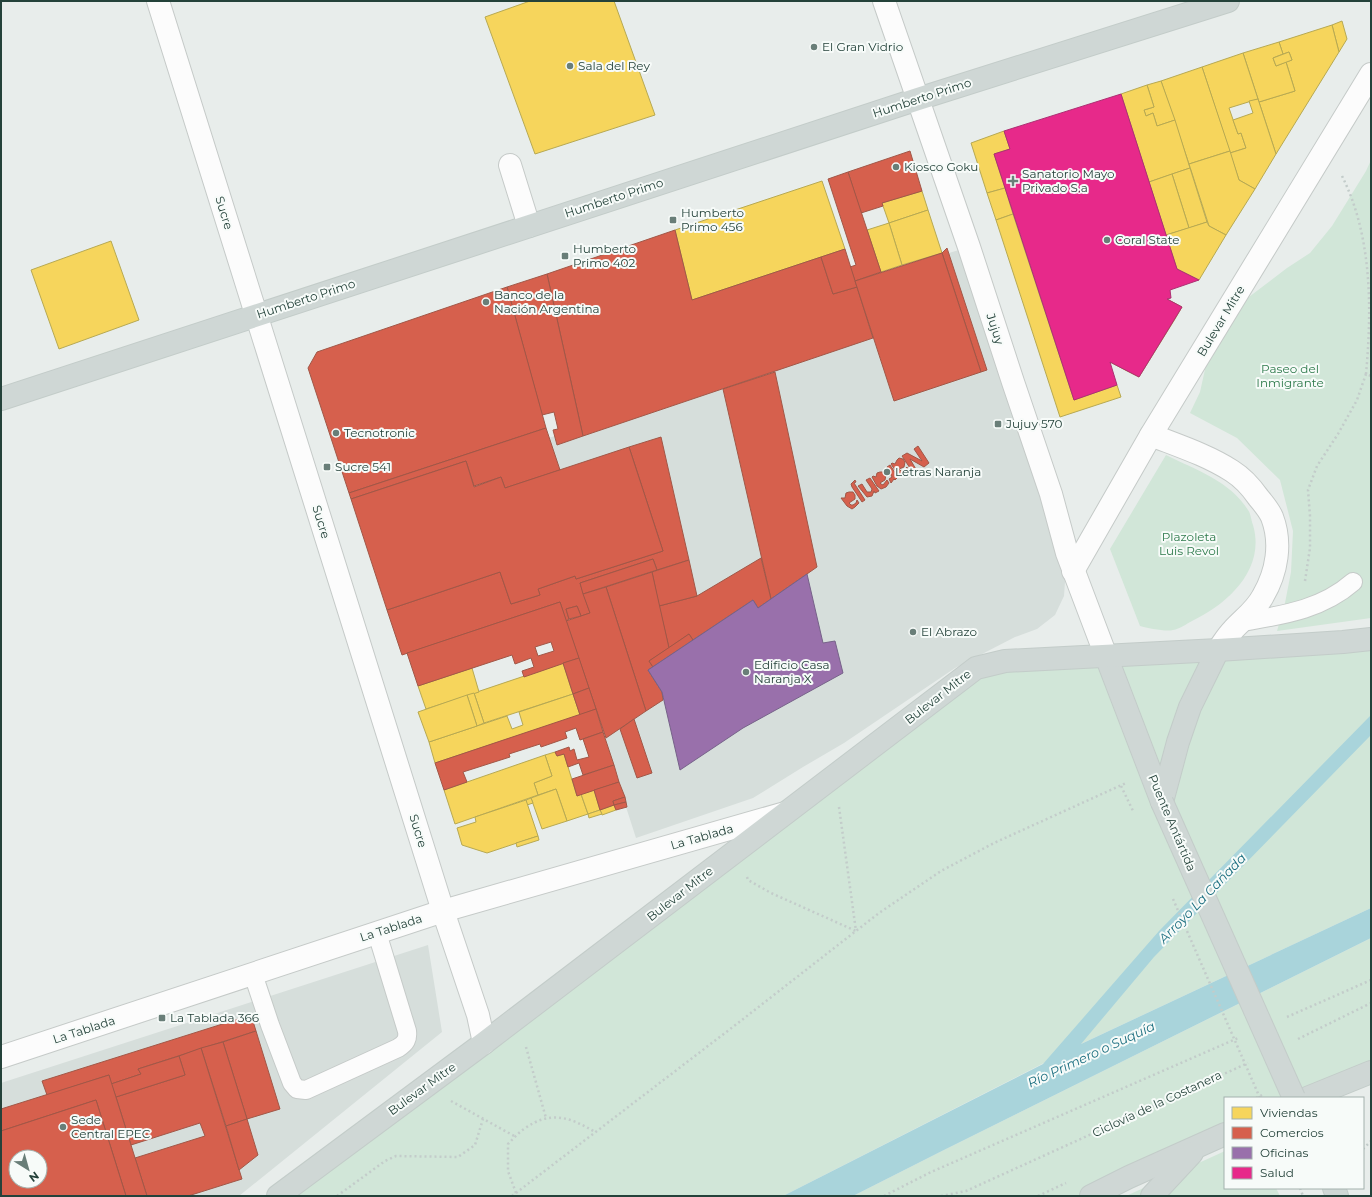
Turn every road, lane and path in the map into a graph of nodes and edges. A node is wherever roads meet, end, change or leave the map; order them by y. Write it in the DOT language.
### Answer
graph roads {
  1 [pos="158,1"];
  2 [pos="884,1"];
  3 [pos="1228,1"];
  4 [pos="1371,74"];
  5 [pos="918,99"];
  6 [pos="1326,147"];
  7 [pos="510,165"];
  8 [pos="529,226"];
  9 [pos="256,315"];
  10 [pos="1366,374"];
  11 [pos="1371,376"];
  12 [pos="1,399"];
  13 [pos="1151,435"];
  14 [pos="1073,571"];
  15 [pos="1353,582"];
  16 [pos="1295,612"];
  17 [pos="1242,622"];
  18 [pos="1371,639"];
  19 [pos="1218,650"];
  20 [pos="1106,656"];
  21 [pos="1149,770"];
  22 [pos="1121,786"];
  23 [pos="1162,802"];
  24 [pos="786,813"];
  25 [pos="1135,815"];
  26 [pos="843,836"];
  27 [pos="748,880"];
  28 [pos="1171,894"];
  29 [pos="443,911"];
  30 [pos="856,932"];
  31 [pos="377,933"];
  32 [pos="253,974"];
  33 [pos="1371,980"];
  34 [pos="1371,1003"];
  35 [pos="1283,1019"];
  36 [pos="1239,1038"];
  37 [pos="1294,1041"];
  38 [pos="484,1043"];
  39 [pos="527,1051"];
  40 [pos="1,1057"];
  41 [pos="1252,1061"];
  42 [pos="1371,1072"];
  43 [pos="1260,1097"];
  44 [pos="1294,1097"];
  45 [pos="1309,1097"];
  46 [pos="455,1104"];
  47 [pos="546,1118"];
  48 [pos="483,1119"];
  49 [pos="595,1132"];
  50 [pos="1224,1134"];
  51 [pos="516,1137"];
  52 [pos="1200,1145"];
  53 [pos="516,1193"];
  54 [pos="278,1196"];
  55 [pos="337,1196"];
  56 [pos="512,1196"];
  57 [pos="884,1196"];
  58 [pos="941,1196"];
  59 [pos="1091,1196"];
  60 [pos="1152,1196"];
  1 -- 9 [label="street, Sucre"];
  2 -- 5 [label="street, Jujuy"];
  3 -- 5 [label="main road, Humberto Primo"];
  4 -- 6 [label="street, Bulevar Mitre"];
  5 -- 8 [label="main road, Humberto Primo"];
  5 -- 14 [label="street, Jujuy"];
  6 -- 10 [label="path"];
  6 -- 13 [label="street, Bulevar Mitre"];
  7 -- 8 [label="street"];
  8 -- 9 [label="main road, Humberto Primo"];
  9 -- 12 [label="main road, Humberto Primo"];
  9 -- 29 [label="street, Sucre"];
  10 -- 11 [label="path"];
  10 -- 16 [label="path"];
  13 -- 14 [label="street, Bulevar Mitre"];
  13 -- 17 [label="street"];
  14 -- 20 [label="street, Jujuy"];
  15 -- 16 [label="lane"];
  16 -- 17 [label="lane"];
  17 -- 19 [label="street"];
  18 -- 19 [label="main road, Bulevar Mitre"];
  19 -- 20 [label="main road, Bulevar Mitre"];
  19 -- 23 [label="main road"];
  20 -- 21 [label="main road, Puente Antártida"];
  20 -- 24 [label="main road, Bulevar Mitre"];
  21 -- 22 [label="path"];
  21 -- 23 [label="main road, Puente Antártida"];
  22 -- 25 [label="path"];
  22 -- 30 [label="path"];
  23 -- 44 [label="main road, Puente Antártida, bridge"];
  24 -- 29 [label="street, La Tablada"];
  24 -- 38 [label="main road, Bulevar Mitre"];
  26 -- 30 [label="path"];
  27 -- 30 [label="path"];
  28 -- 43 [label="path, bridge"];
  29 -- 31 [label="street, La Tablada"];
  29 -- 38 [label="street, Sucre"];
  30 -- 49 [label="path"];
  31 -- 32 [label="street, La Tablada"];
  31 -- 32 [label="lane"];
  32 -- 40 [label="street, La Tablada"];
  33 -- 35 [label="path"];
  34 -- 37 [label="path"];
  36 -- 57 [label="path"];
  38 -- 54 [label="main road, Bulevar Mitre"];
  39 -- 47 [label="path"];
  41 -- 58 [label="path, Ciclovía de la Costanera"];
  42 -- 45 [label="main road"];
  46 -- 48 [label="path"];
  47 -- 49 [label="path"];
  47 -- 51 [label="path"];
  48 -- 51 [label="path"];
  48 -- 55 [label="path"];
  49 -- 53 [label="path"];
  50 -- 52 [label="main road"];
  51 -- 53 [label="path"];
  52 -- 59 [label="main road"];
  52 -- 60 [label="main road"];
  53 -- 56 [label="path"];
}
